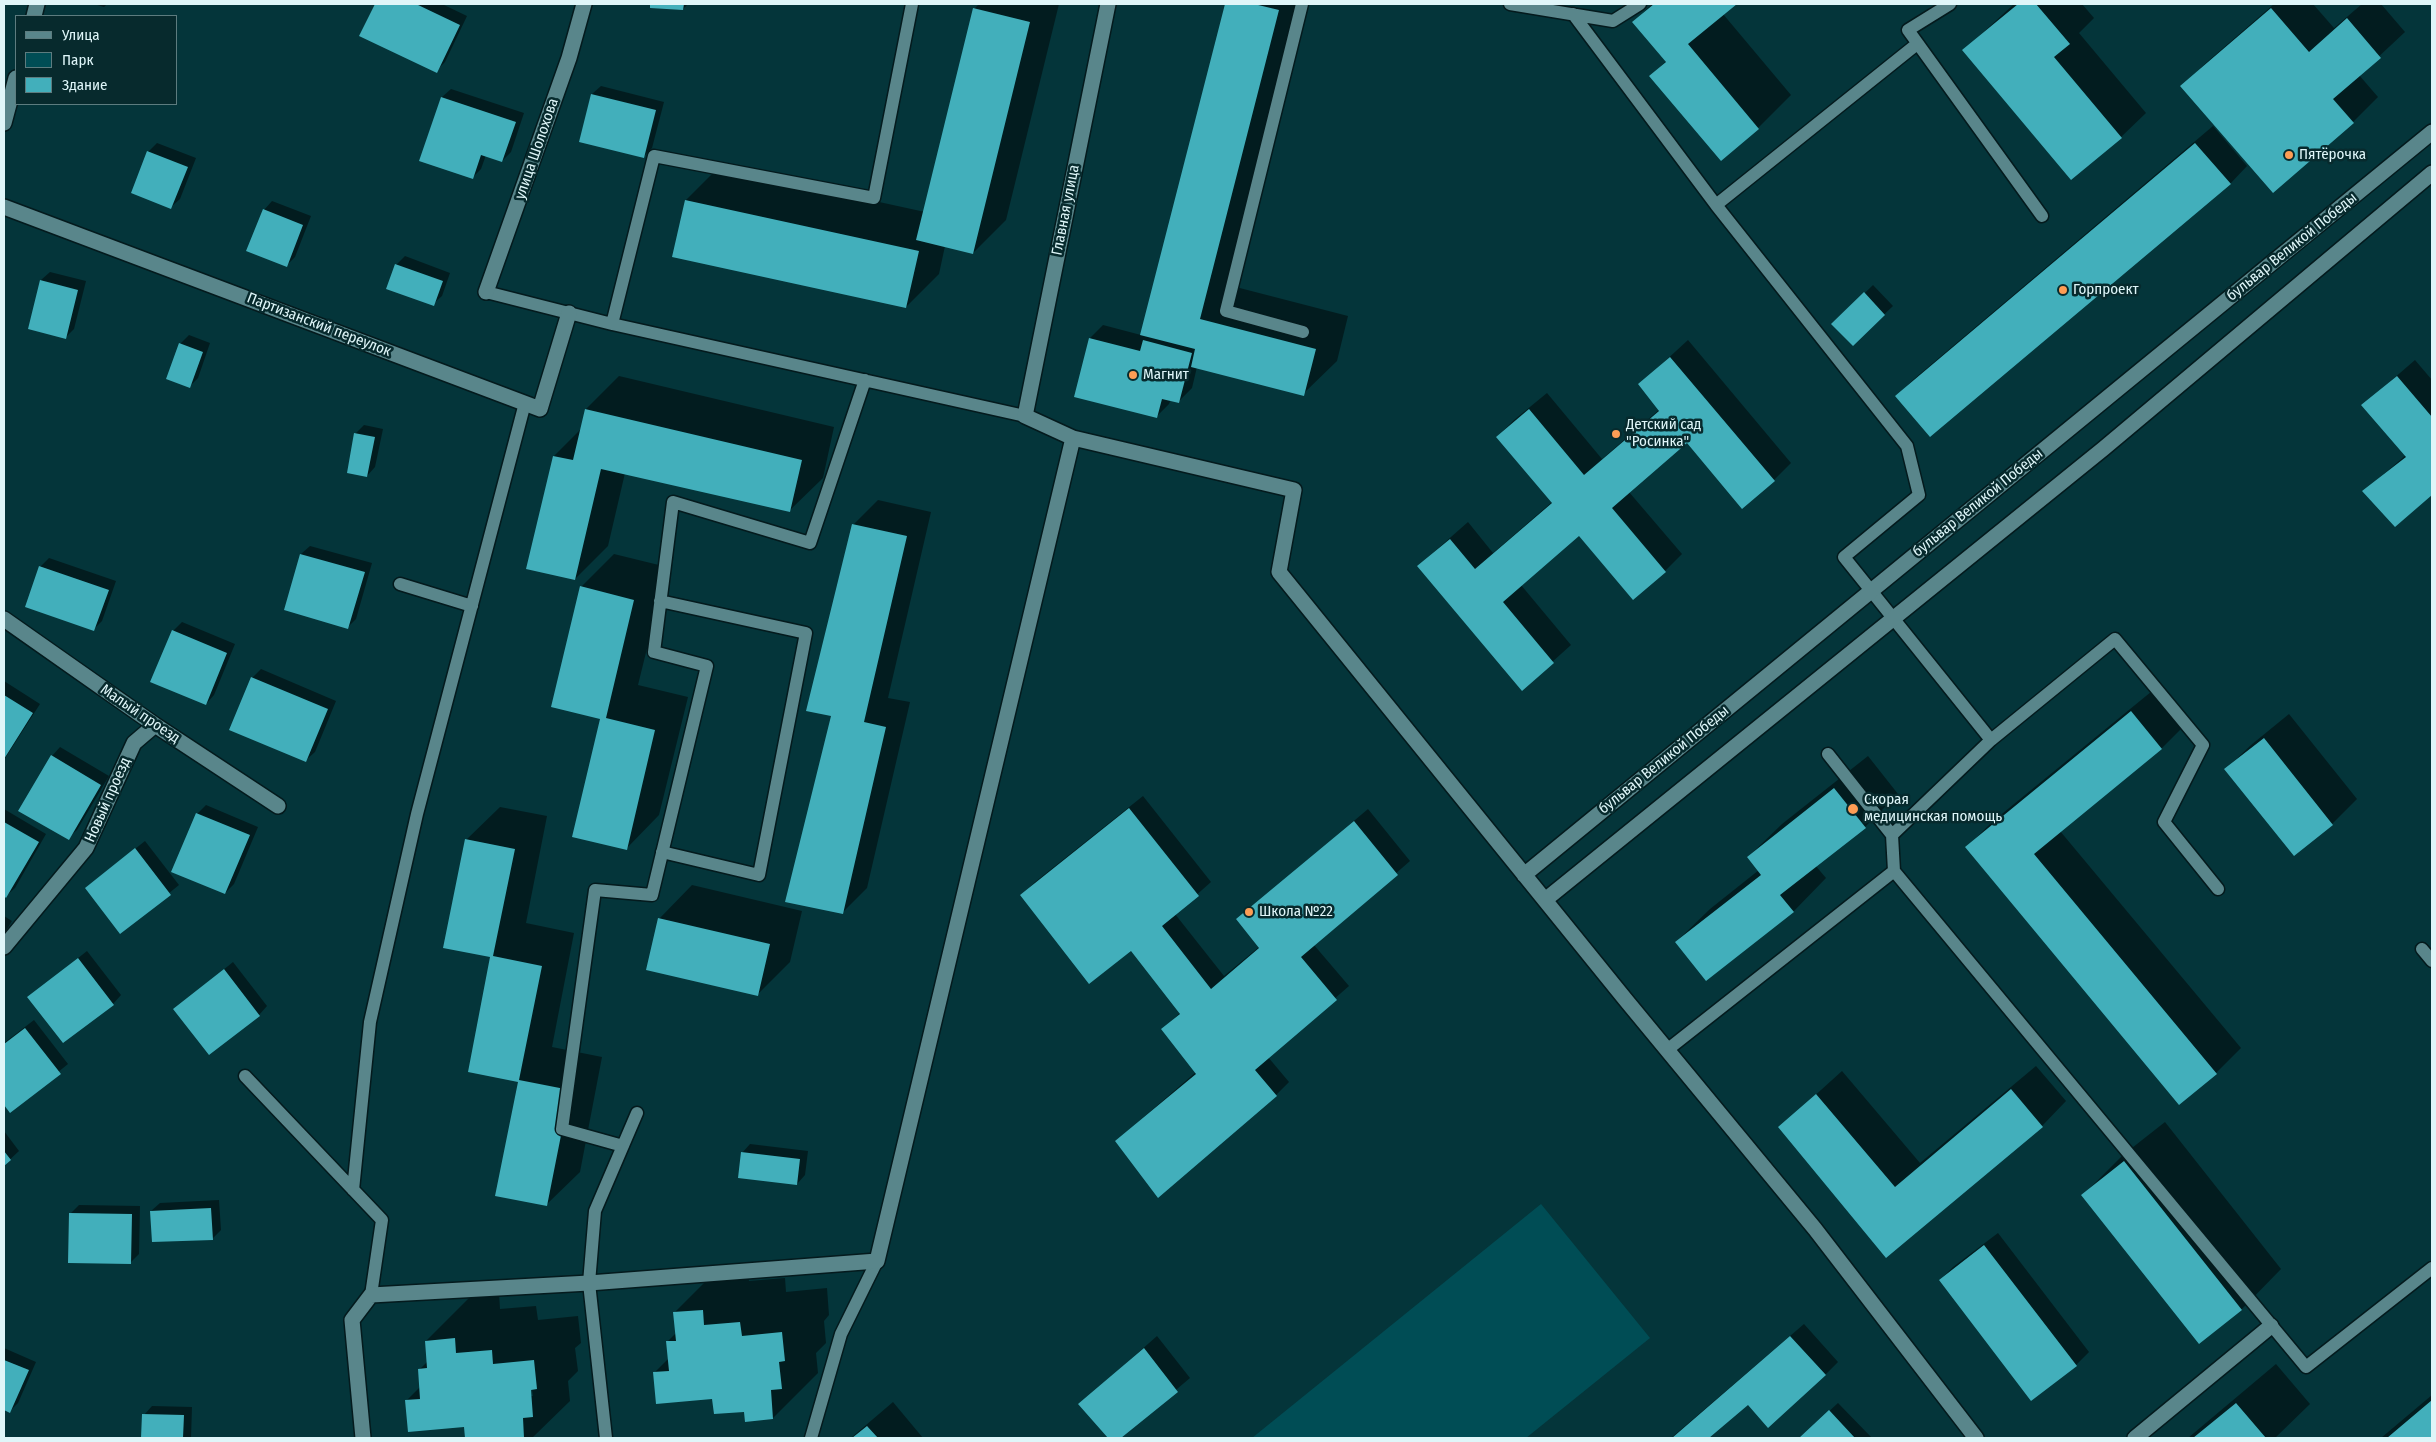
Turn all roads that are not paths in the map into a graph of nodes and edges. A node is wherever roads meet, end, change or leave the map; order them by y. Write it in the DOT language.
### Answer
graph roads {
  1 [pos="584,4"];
  2 [pos="912,4"];
  3 [pos="1108,4"];
  4 [pos="1302,4"];
  5 [pos="1510,4"];
  6 [pos="1640,4"];
  7 [pos="1950,4"];
  8 [pos="1573,14"];
  9 [pos="1917,44"];
  10 [pos="15,82"];
  11 [pos="4,123"];
  12 [pos="2432,132"];
  13 [pos="2432,173"];
  14 [pos="1716,205"];
  15 [pos="4,207"];
  16 [pos="2042,216"];
  17 [pos="486,292"];
  18 [pos="569,313"];
  19 [pos="612,324"];
  20 [pos="1303,332"];
  21 [pos="865,380"];
  22 [pos="525,403"];
  23 [pos="1025,416"];
  24 [pos="1073,438"];
  25 [pos="400,584"];
  26 [pos="1871,590"];
  27 [pos="660,601"];
  28 [pos="472,606"];
  29 [pos="1893,618"];
  30 [pos="4,619"];
  31 [pos="155,724"];
  32 [pos="1991,740"];
  33 [pos="1828,754"];
  34 [pos="278,806"];
  35 [pos="1892,835"];
  36 [pos="662,852"];
  37 [pos="1894,871"];
  38 [pos="1524,875"];
  39 [pos="2218,889"];
  40 [pos="1545,900"];
  41 [pos="4,947"];
  42 [pos="2422,949"];
  43 [pos="2432,961"];
  44 [pos="1667,1050"];
  45 [pos="245,1076"];
  46 [pos="636,1113"];
  47 [pos="622,1146"];
  48 [pos="353,1190"];
  49 [pos="878,1261"];
  50 [pos="2432,1267"];
  51 [pos="589,1283"];
  52 [pos="371,1295"];
  53 [pos="2271,1326"];
  54 [pos="363,1438"];
  55 [pos="606,1438"];
  56 [pos="811,1438"];
  57 [pos="1976,1438"];
  58 [pos="2136,1438"];
  1 -- 17 [label="street, улица Шолохова"];
  2 -- 19 [label="lane"];
  3 -- 23 [label="street, Главная улица"];
  4 -- 20 [label="lane"];
  5 -- 8 [label="lane"];
  6 -- 8 [label="lane"];
  7 -- 9 [label="lane"];
  8 -- 14 [label="lane"];
  9 -- 14 [label="lane"];
  9 -- 16 [label="lane"];
  10 -- 11 [label="street"];
  12 -- 26 [label="street, бульвар Великой Победы"];
  13 -- 29 [label="street"];
  14 -- 26 [label="lane"];
  15 -- 22 [label="street, Партизанский переулок"];
  17 -- 18 [label="lane"];
  18 -- 19 [label="lane"];
  18 -- 22 [label="street, Партизанский переулок"];
  19 -- 21 [label="lane"];
  21 -- 23 [label="lane"];
  21 -- 27 [label="lane"];
  22 -- 28 [label="lane"];
  23 -- 24 [label="street"];
  24 -- 38 [label="street"];
  24 -- 49 [label="street"];
  25 -- 28 [label="lane"];
  26 -- 29 [label="lane"];
  26 -- 38 [label="street, бульвар Великой Победы"];
  27 -- 36 [label="lane"];
  27 -- 36 [label="lane"];
  28 -- 48 [label="lane"];
  29 -- 32 [label="lane"];
  29 -- 40 [label="street"];
  30 -- 31 [label="street, Малый проезд"];
  31 -- 34 [label="street, Малый проезд"];
  31 -- 41 [label="street, Новый проезд"];
  32 -- 35 [label="lane"];
  32 -- 39 [label="lane"];
  33 -- 35 [label="lane"];
  35 -- 37 [label="lane"];
  36 -- 47 [label="lane"];
  37 -- 44 [label="lane"];
  37 -- 53 [label="lane"];
  38 -- 40 [label="street"];
  40 -- 44 [label="street"];
  42 -- 43 [label="lane"];
  44 -- 57 [label="street"];
  45 -- 48 [label="lane"];
  46 -- 47 [label="lane"];
  47 -- 51 [label="lane"];
  48 -- 52 [label="lane"];
  49 -- 51 [label="street"];
  49 -- 56 [label="lane"];
  50 -- 53 [label="lane"];
  51 -- 52 [label="street"];
  51 -- 55 [label="lane"];
  52 -- 54 [label="street"];
  53 -- 58 [label="street"];
}
